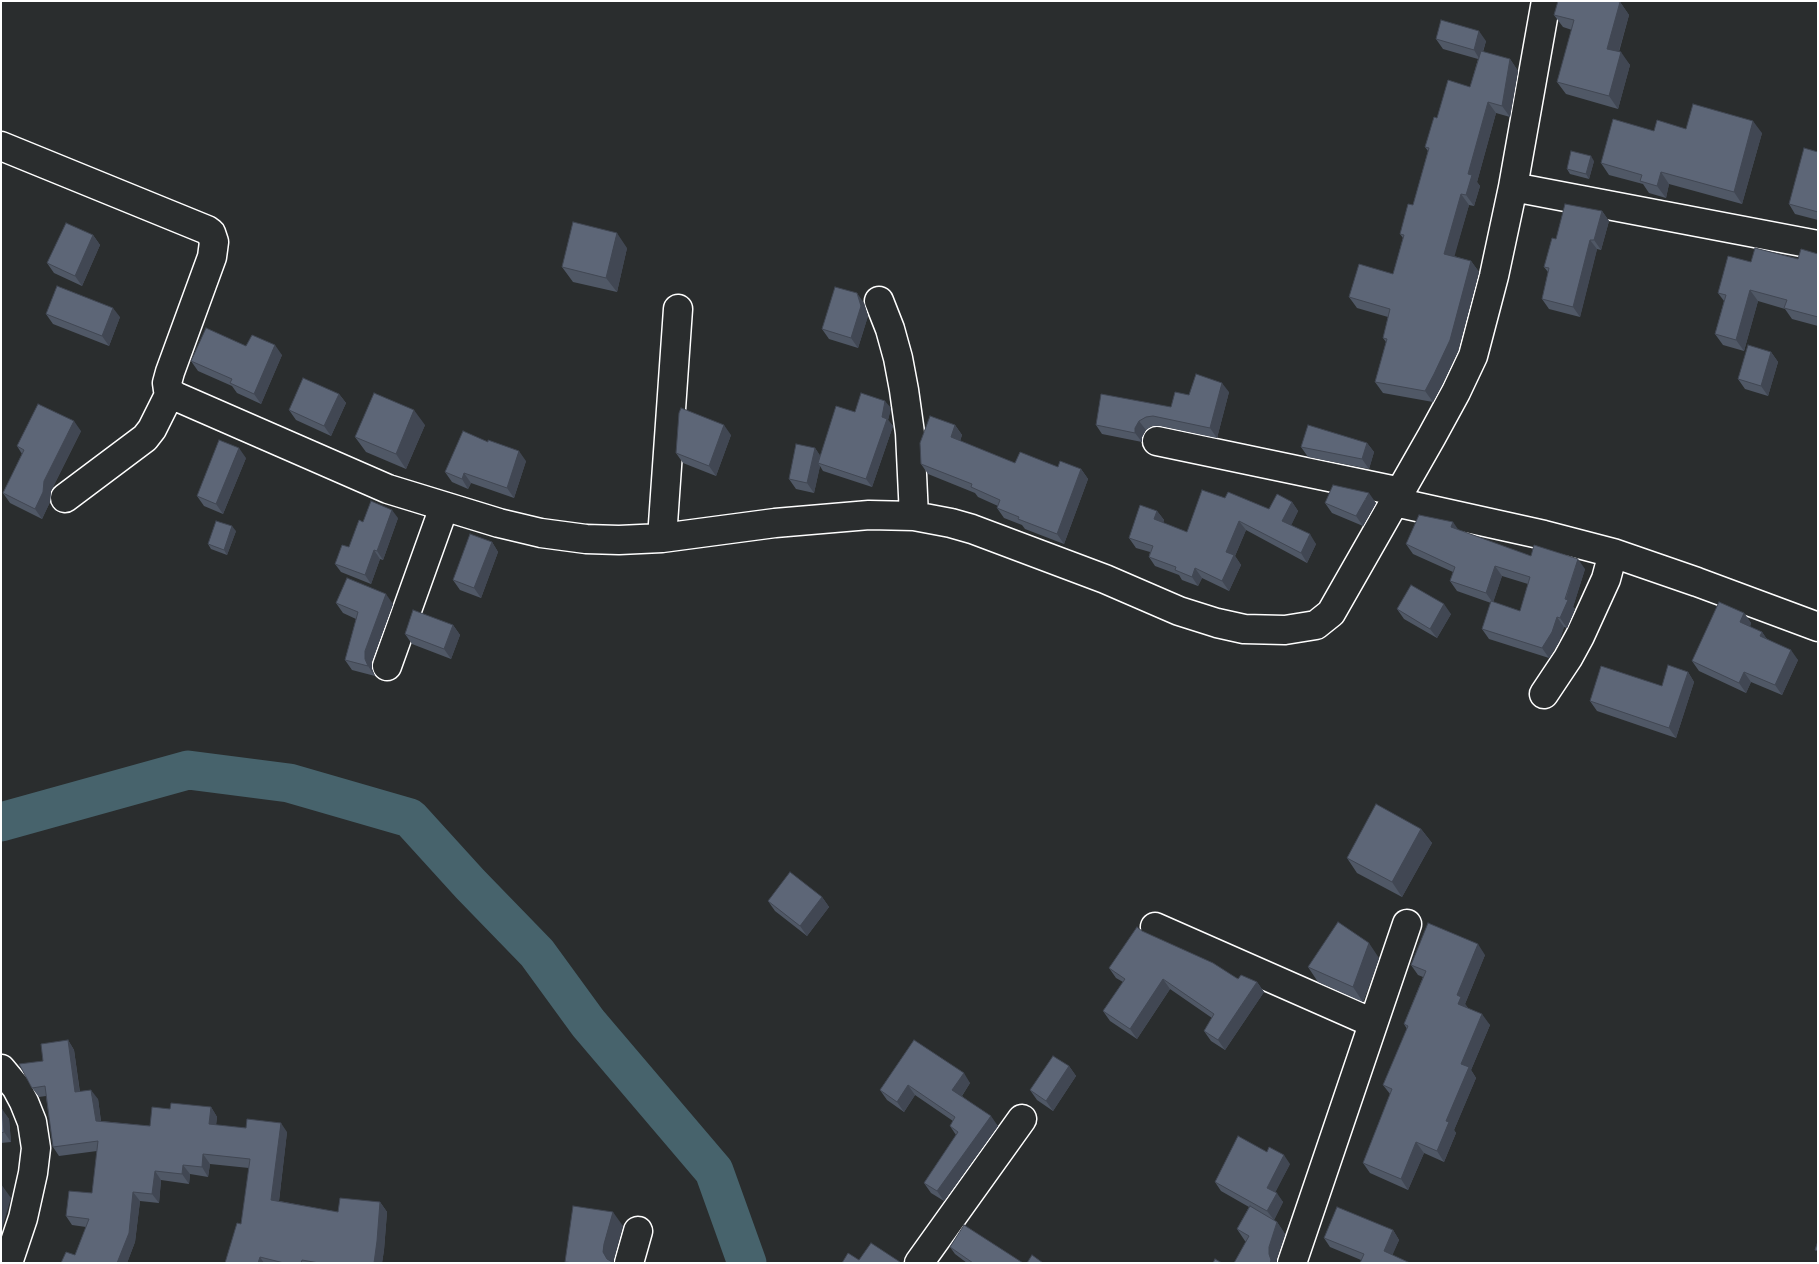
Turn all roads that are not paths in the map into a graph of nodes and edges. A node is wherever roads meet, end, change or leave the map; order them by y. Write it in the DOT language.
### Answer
graph roads {
  1 [pos="1546,1"];
  2 [pos="1,146"];
  3 [pos="1513,187"];
  4 [pos="1818,245"];
  5 [pos="878,301"];
  6 [pos="678,309"];
  7 [pos="170,393"];
  8 [pos="1157,441"];
  9 [pos="1398,497"];
  10 [pos="65,498"];
  11 [pos="444,507"];
  12 [pos="914,516"];
  13 [pos="662,538"];
  14 [pos="1613,553"];
  15 [pos="1818,628"];
  16 [pos="387,666"];
  17 [pos="1544,694"];
  18 [pos="1407,924"];
  19 [pos="1155,927"];
  20 [pos="1373,1023"];
  21 [pos="1,1069"];
  22 [pos="1022,1119"];
  23 [pos="638,1231"];
  24 [pos="8,1263"];
  25 [pos="629,1263"];
  26 [pos="919,1263"];
  27 [pos="1292,1263"];
  1 -- 3 [label="street"];
  2 -- 7 [label="street"];
  3 -- 4 [label="street"];
  3 -- 9 [label="street"];
  5 -- 12 [label="street"];
  6 -- 13 [label="street"];
  7 -- 10 [label="street"];
  7 -- 11 [label="street"];
  8 -- 9 [label="street"];
  9 -- 12 [label="street"];
  9 -- 14 [label="street"];
  11 -- 13 [label="street"];
  11 -- 16 [label="street"];
  12 -- 13 [label="street"];
  14 -- 15 [label="street"];
  14 -- 17 [label="street"];
  18 -- 20 [label="street"];
  19 -- 20 [label="street"];
  20 -- 27 [label="street"];
  21 -- 24 [label="street"];
  22 -- 26 [label="street"];
  23 -- 25 [label="street"];
}
